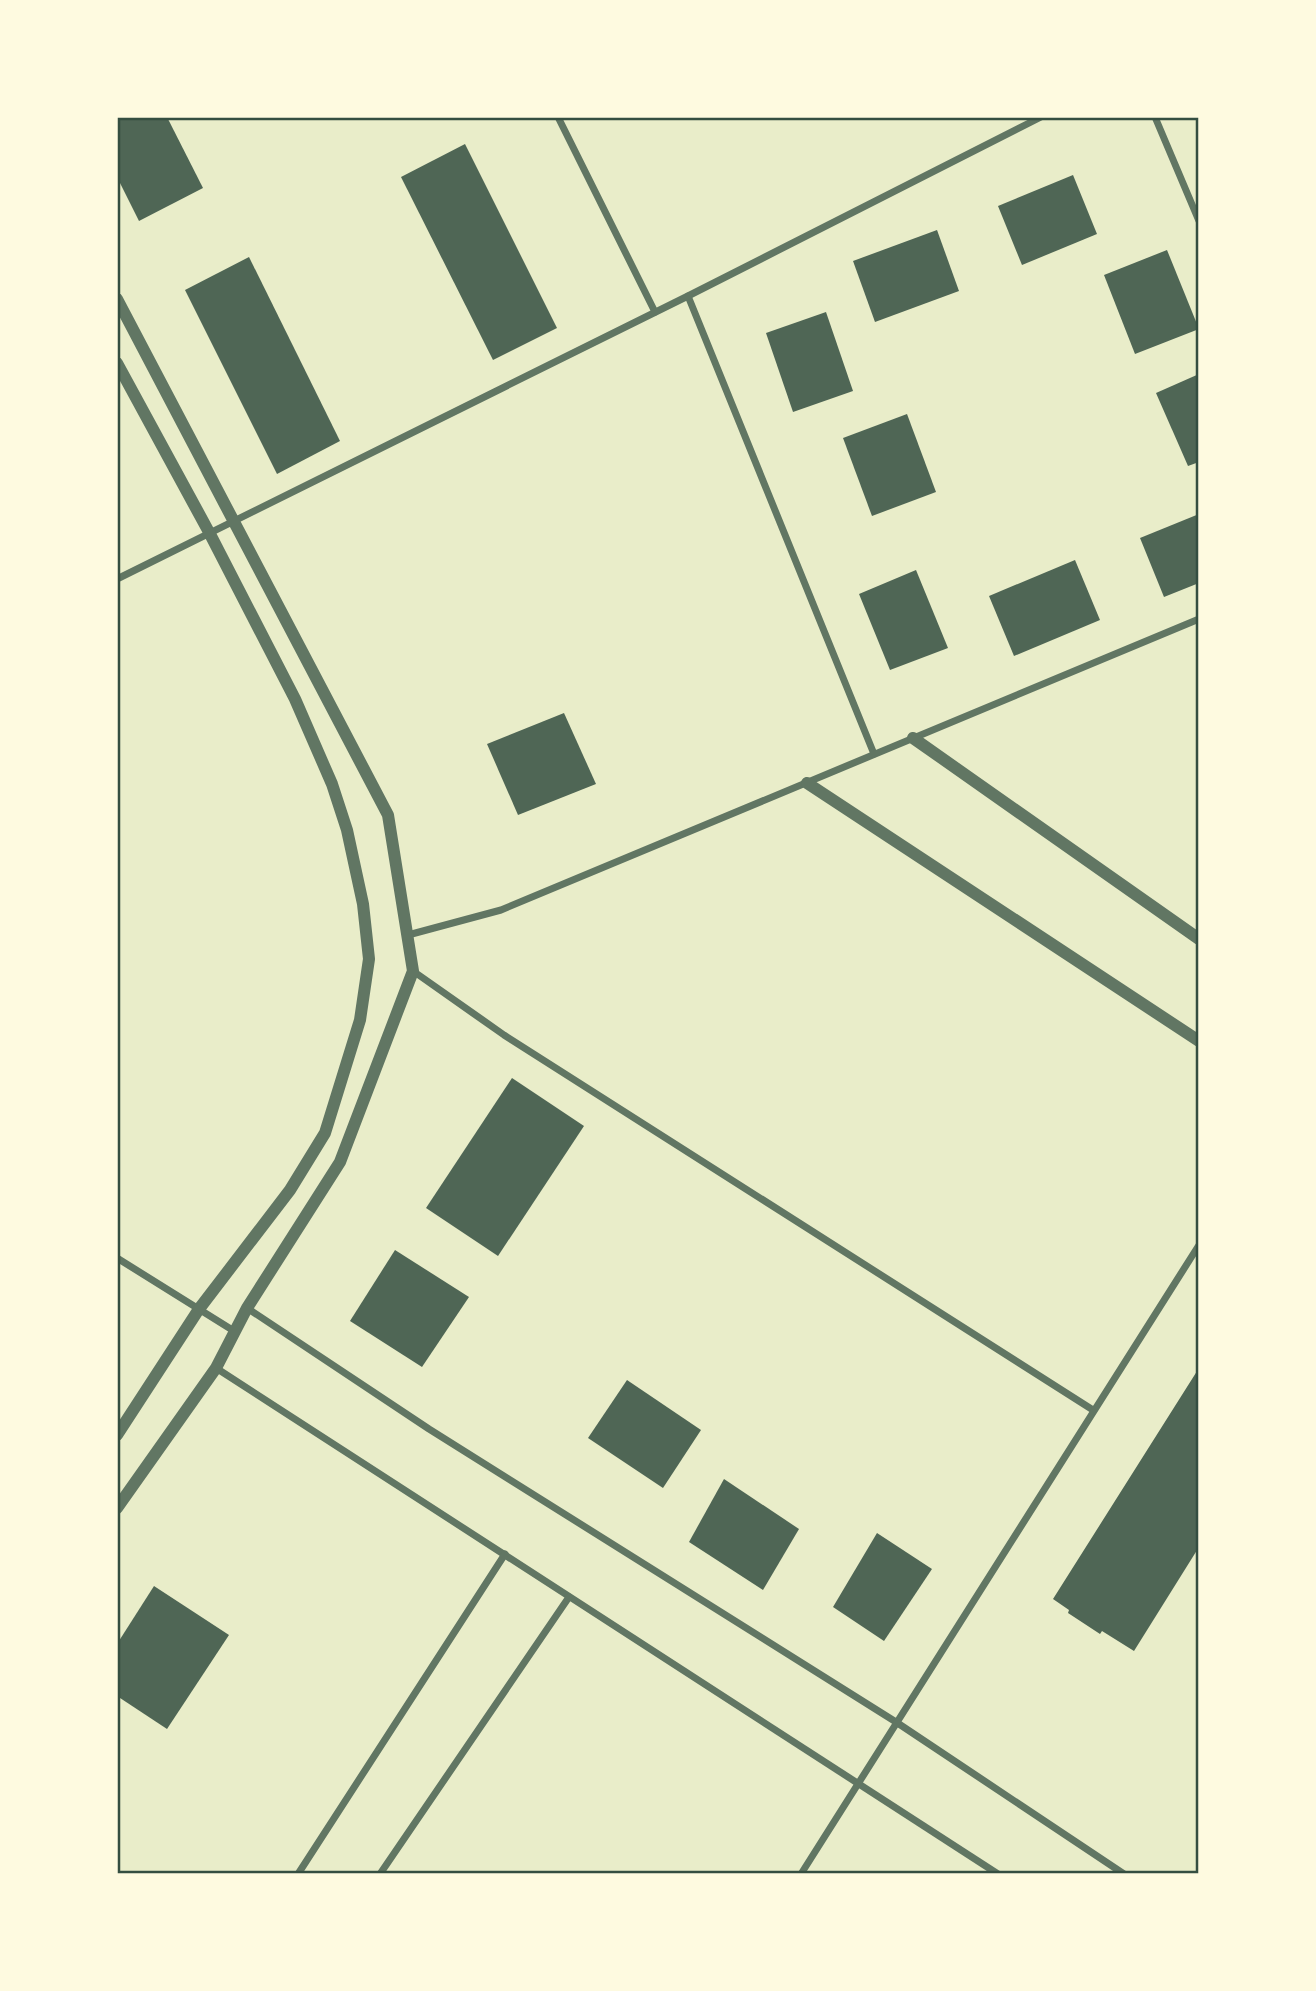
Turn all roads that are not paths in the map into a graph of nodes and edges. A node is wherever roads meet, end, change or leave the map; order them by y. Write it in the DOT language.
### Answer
graph roads {
  1 [pos="558,117"];
  2 [pos="1041,117"];
  3 [pos="1155,117"];
  4 [pos="1199,221"];
  5 [pos="688,296"];
  6 [pos="117,299"];
  7 [pos="655,312"];
  8 [pos="117,363"];
  9 [pos="235,522"];
  10 [pos="210,534"];
  11 [pos="117,579"];
  12 [pos="1199,619"];
  13 [pos="913,738"];
  14 [pos="874,754"];
  15 [pos="807,783"];
  16 [pos="408,935"];
  17 [pos="1199,939"];
  18 [pos="413,971"];
  19 [pos="1199,1041"];
  20 [pos="1198,1248"];
  21 [pos="117,1258"];
  22 [pos="247,1308"];
  23 [pos="199,1309"];
  24 [pos="234,1331"];
  25 [pos="216,1368"];
  26 [pos="1093,1410"];
  27 [pos="117,1435"];
  28 [pos="117,1508"];
  29 [pos="505,1555"];
  30 [pos="569,1597"];
  31 [pos="896,1722"];
  32 [pos="858,1783"];
  33 [pos="299,1874"];
  34 [pos="380,1874"];
  35 [pos="801,1874"];
  36 [pos="998,1874"];
  37 [pos="1124,1874"];
  1 -- 7 [label="street"];
  2 -- 5 [label="street"];
  3 -- 4 [label="street"];
  5 -- 7 [label="street"];
  5 -- 14 [label="street"];
  6 -- 9 [label="street"];
  7 -- 9 [label="street"];
  8 -- 10 [label="street"];
  9 -- 10 [label="street"];
  9 -- 16 [label="street"];
  10 -- 11 [label="street"];
  10 -- 23 [label="street"];
  12 -- 13 [label="street"];
  13 -- 14 [label="street"];
  13 -- 17 [label="street"];
  14 -- 15 [label="street"];
  15 -- 16 [label="street"];
  15 -- 19 [label="street"];
  16 -- 18 [label="street"];
  18 -- 22 [label="street"];
  18 -- 26 [label="street"];
  20 -- 26 [label="street"];
  21 -- 23 [label="street"];
  22 -- 24 [label="street"];
  22 -- 31 [label="street"];
  23 -- 24 [label="street"];
  23 -- 27 [label="street"];
  24 -- 25 [label="street"];
  25 -- 28 [label="street"];
  25 -- 29 [label="street"];
  26 -- 31 [label="street"];
  29 -- 30 [label="street"];
  29 -- 33 [label="street"];
  30 -- 32 [label="street"];
  30 -- 34 [label="street"];
  31 -- 32 [label="street"];
  31 -- 37 [label="street"];
  32 -- 35 [label="street"];
  32 -- 36 [label="street"];
}
